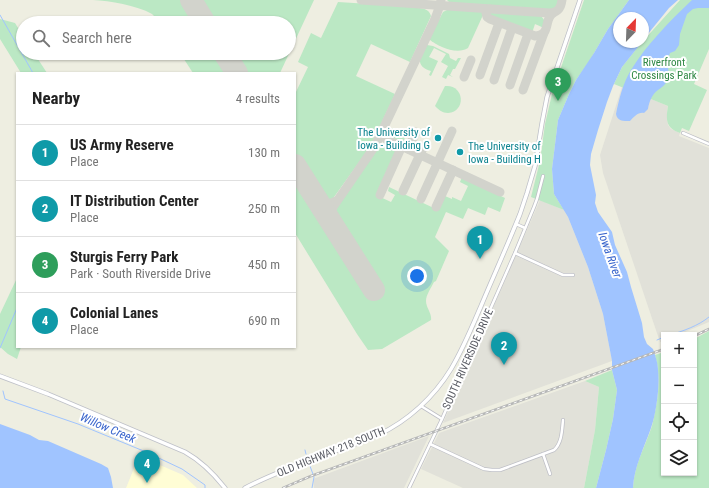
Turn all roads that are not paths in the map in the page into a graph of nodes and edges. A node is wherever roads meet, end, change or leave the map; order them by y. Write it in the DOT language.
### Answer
graph roads {
  1 [pos="580,0"];
  2 [pos="683,133"];
  3 [pos="709,144"];
  4 [pos="543,176"];
  5 [pos="516,224"];
  6 [pos="525,228"];
  7 [pos="515,253"];
  8 [pos="573,275"];
  9 [pos="0,376"];
  10 [pos="421,406"];
  11 [pos="442,419"];
  12 [pos="563,420"];
  13 [pos="430,444"];
  14 [pos="543,454"];
  15 [pos="550,474"];
  16 [pos="225,488"];
  17 [pos="245,488"];
  18 [pos="409,488"];
  1 -- 5 [label="main road"];
  2 -- 3 [label="street"];
  4 -- 6 [label="street, SOUTH RIVERSIDE DRIVE"];
  5 -- 6 [label="street"];
  5 -- 10 [label="main road, OLD HIGHWAY 218 SOUTH"];
  6 -- 7 [label="street, SOUTH RIVERSIDE DRIVE"];
  7 -- 8 [label="street"];
  7 -- 11 [label="street, SOUTH RIVERSIDE DRIVE"];
  9 -- 16 [label="main road"];
  10 -- 11 [label="street"];
  10 -- 17 [label="main road, OLD HIGHWAY 218 SOUTH"];
  11 -- 13 [label="street, SOUTH RIVERSIDE DRIVE"];
  12 -- 14 [label="street"];
  13 -- 14 [label="street"];
  13 -- 18 [label="street, SOUTH RIVERSIDE DRIVE"];
  14 -- 15 [label="street"];
}
